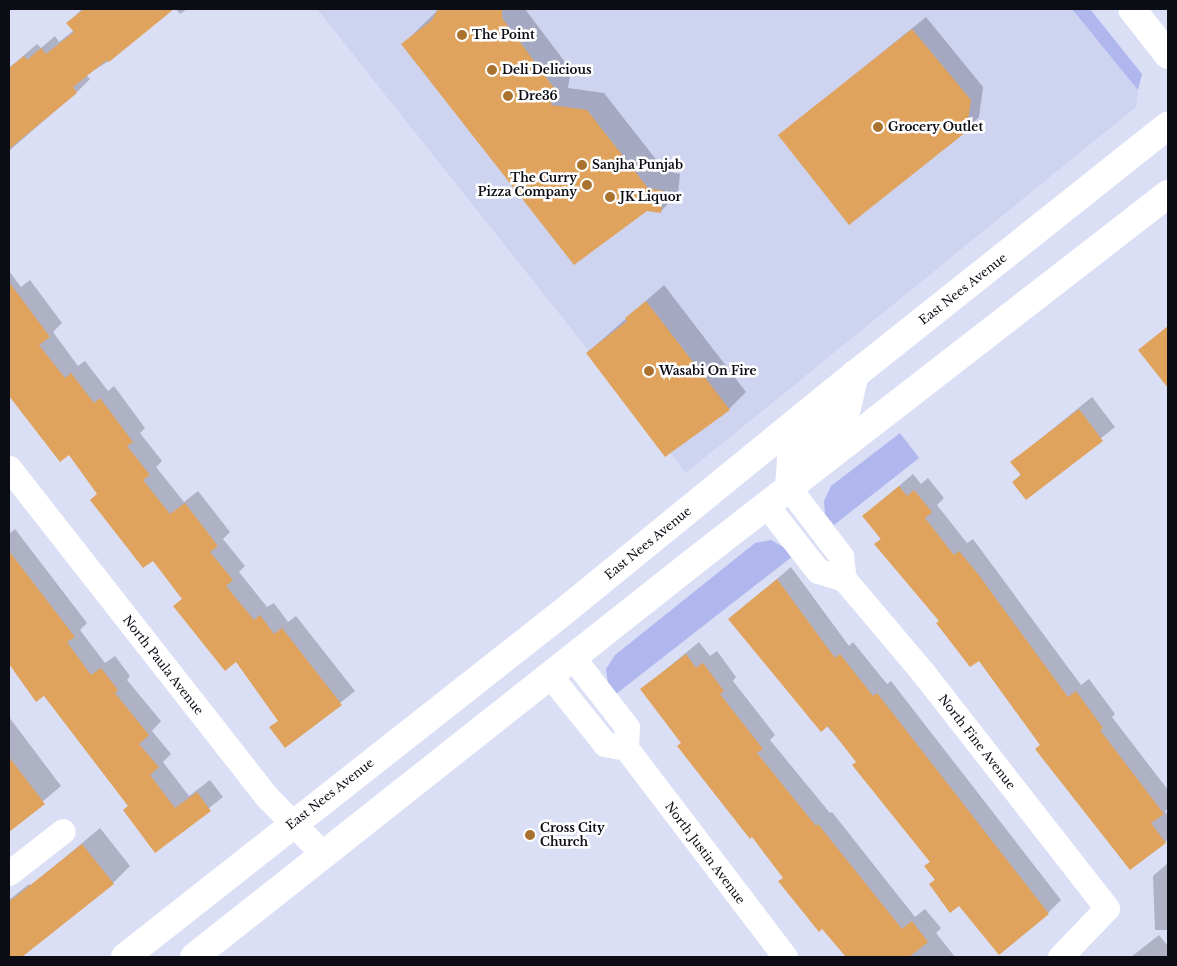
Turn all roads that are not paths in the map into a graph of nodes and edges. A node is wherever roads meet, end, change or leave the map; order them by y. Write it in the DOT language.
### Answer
graph roads {
  1 [pos="1132,9"];
  2 [pos="1168,55"];
  3 [pos="1168,126"];
  4 [pos="1168,194"];
  5 [pos="855,374"];
  6 [pos="9,468"];
  7 [pos="789,488"];
  8 [pos="766,505"];
  9 [pos="844,579"];
  10 [pos="574,659"];
  11 [pos="551,677"];
  12 [pos="626,748"];
  13 [pos="293,824"];
  14 [pos="63,831"];
  15 [pos="324,855"];
  16 [pos="11,866"];
  17 [pos="125,957"];
  18 [pos="194,957"];
  19 [pos="786,957"];
  20 [pos="1060,957"];
  1 -- 2 [label="main road"];
  3 -- 5 [label="main road, East Nees Avenue"];
  4 -- 7 [label="main road"];
  5 -- 7 [label="main road"];
  5 -- 13 [label="main road, East Nees Avenue"];
  6 -- 13 [label="street, North Paula Avenue"];
  7 -- 8 [label="main road"];
  7 -- 9 [label="street"];
  8 -- 9 [label="street"];
  8 -- 10 [label="main road"];
  9 -- 20 [label="street, North Fine Avenue"];
  10 -- 11 [label="main road"];
  10 -- 12 [label="street"];
  11 -- 12 [label="street"];
  11 -- 15 [label="main road"];
  12 -- 19 [label="street, North Justin Avenue"];
  13 -- 15 [label="street, North Paula Avenue"];
  13 -- 17 [label="main road, East Nees Avenue"];
  14 -- 16 [label="street"];
  15 -- 18 [label="main road"];
}
